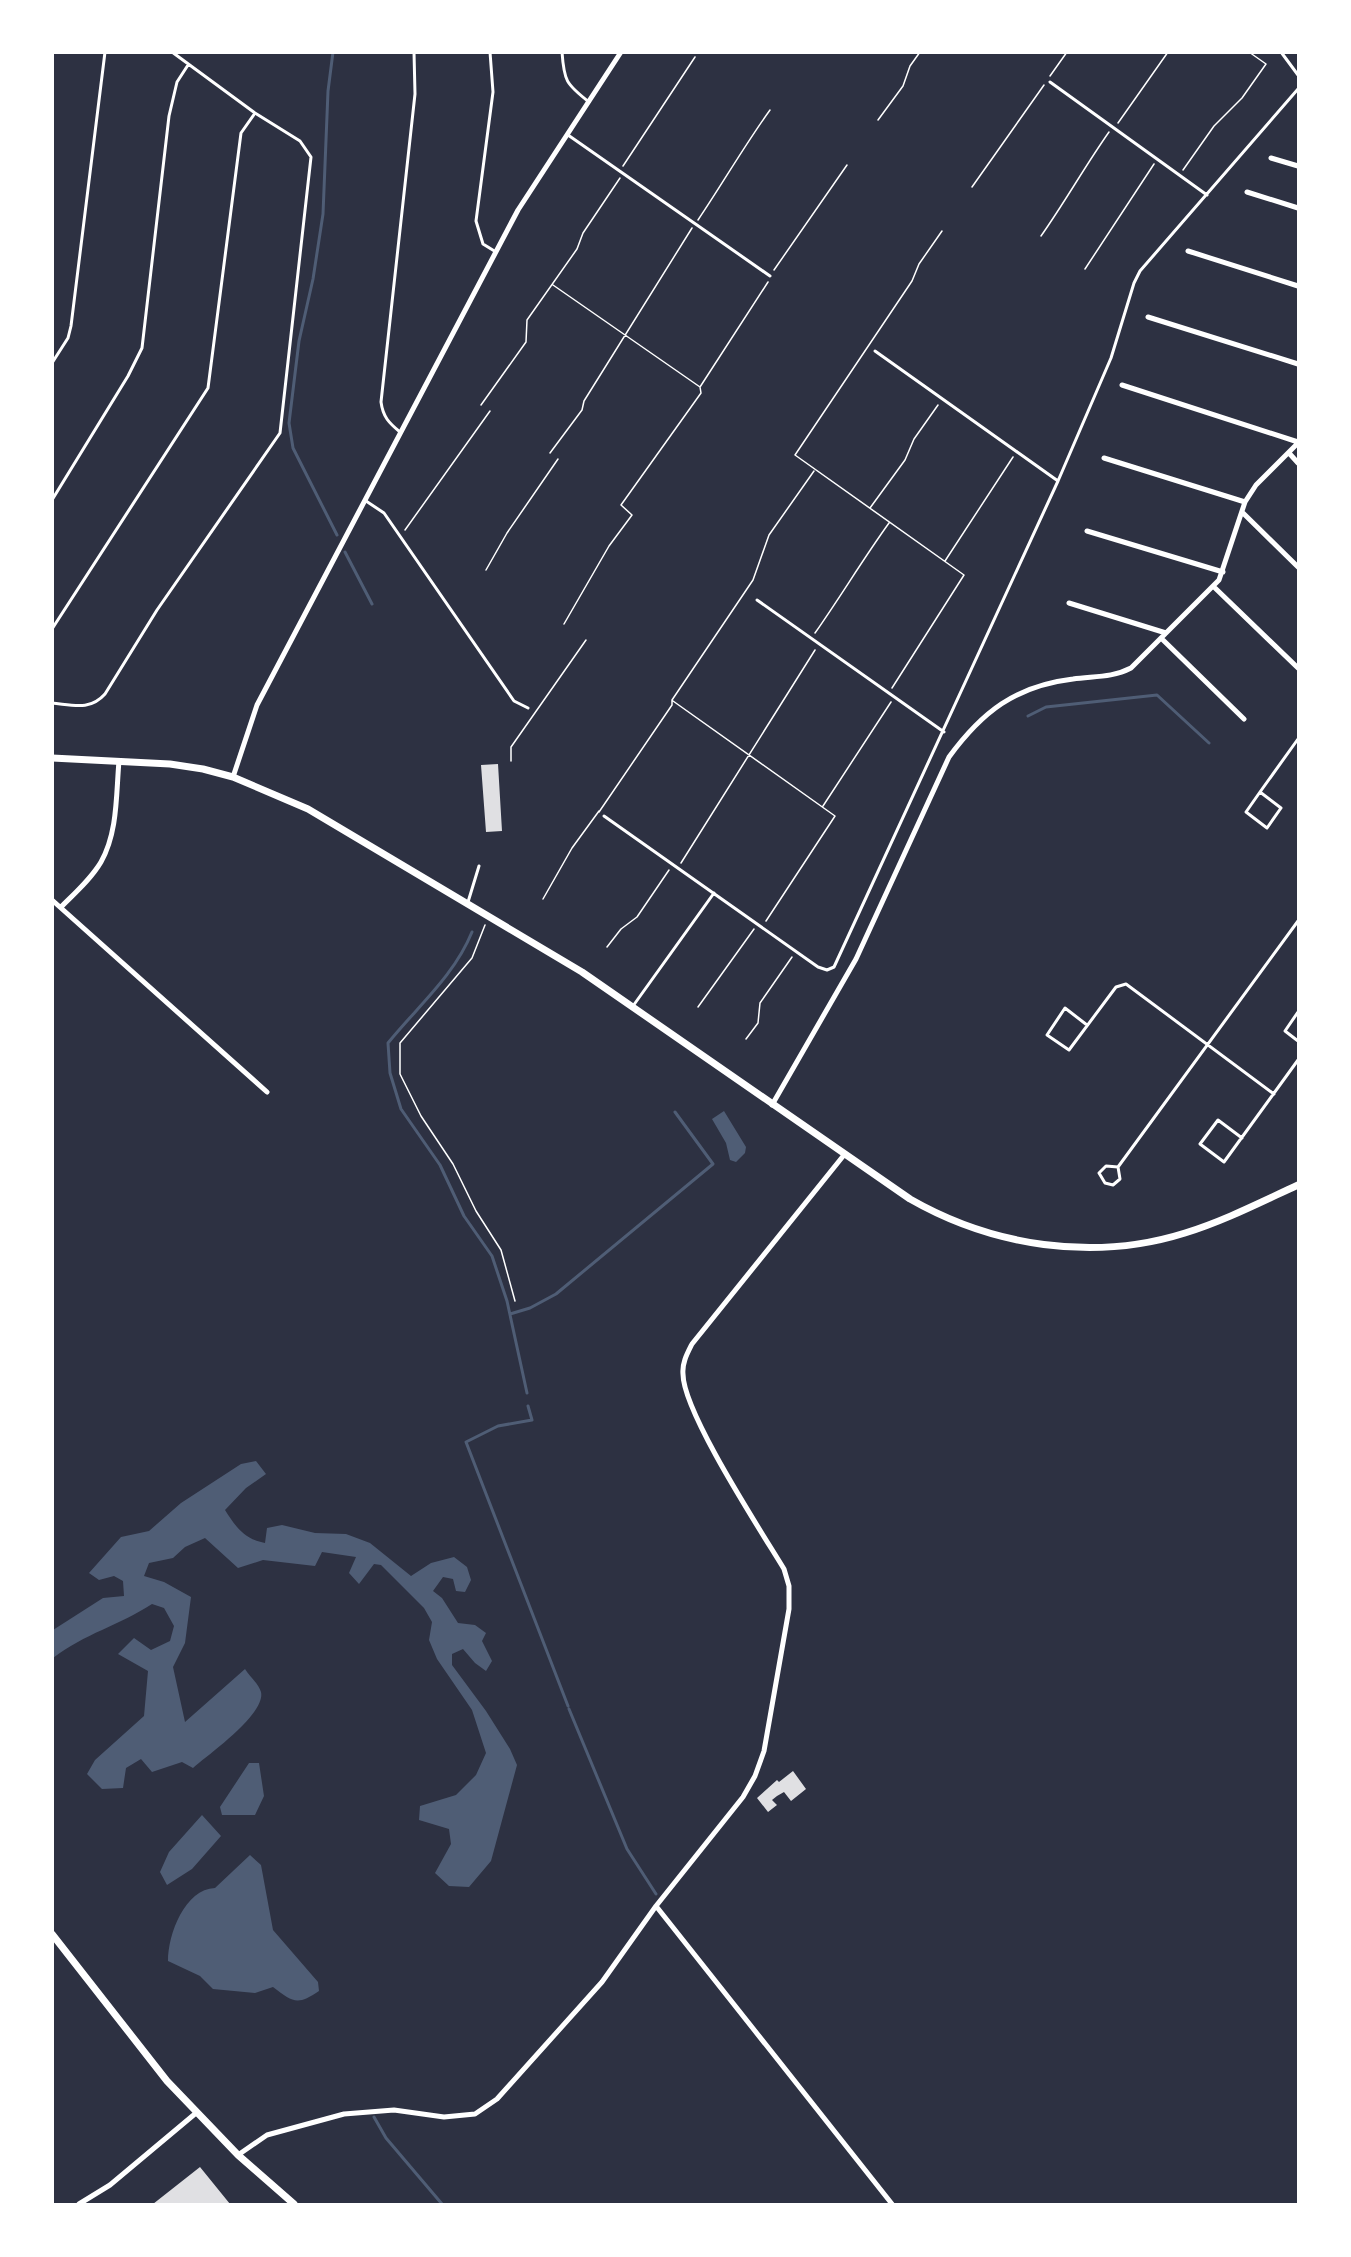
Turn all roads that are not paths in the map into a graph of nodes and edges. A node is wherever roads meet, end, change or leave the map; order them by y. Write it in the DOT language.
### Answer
graph roads {
  1 [pos="105,52"];
  2 [pos="172,52"];
  3 [pos="414,52"];
  4 [pos="490,52"];
  5 [pos="562,52"];
  6 [pos="621,52"];
  7 [pos="1281,52"];
  8 [pos="188,65"];
  9 [pos="1299,75"];
  10 [pos="1050,82"];
  11 [pos="1299,89"];
  12 [pos="589,102"];
  13 [pos="255,113"];
  14 [pos="567,134"];
  15 [pos="1271,158"];
  16 [pos="1299,166"];
  17 [pos="1247,192"];
  18 [pos="1207,195"];
  19 [pos="1299,208"];
  20 [pos="1188,251"];
  21 [pos="496,252"];
  22 [pos="770,276"];
  23 [pos="1299,286"];
  24 [pos="1148,317"];
  25 [pos="875,351"];
  26 [pos="52,363"];
  27 [pos="1299,364"];
  28 [pos="1122,385"];
  29 [pos="400,432"];
  30 [pos="1299,443"];
  31 [pos="1289,453"];
  32 [pos="1104,458"];
  33 [pos="1299,463"];
  34 [pos="1058,481"];
  35 [pos="52,500"];
  36 [pos="364,500"];
  37 [pos="1245,502"];
  38 [pos="1242,512"];
  39 [pos="1087,531"];
  40 [pos="1299,567"];
  41 [pos="1223,572"];
  42 [pos="1214,587"];
  43 [pos="757,600"];
  44 [pos="1069,603"];
  45 [pos="52,629"];
  46 [pos="1164,636"];
  47 [pos="1298,668"];
  48 [pos="52,703"];
  49 [pos="528,708"];
  50 [pos="1244,720"];
  51 [pos="944,732"];
  52 [pos="1299,739"];
  53 [pos="1294,746"];
  54 [pos="1299,750"];
  55 [pos="52,758"];
  56 [pos="119,761"];
  57 [pos="233,777"];
  58 [pos="1260,792"];
  59 [pos="604,816"];
  60 [pos="479,866"];
  61 [pos="714,893"];
  62 [pos="52,900"];
  63 [pos="468,904"];
  64 [pos="61,907"];
  65 [pos="1299,921"];
  66 [pos="633,1006"];
  67 [pos="1299,1012"];
  68 [pos="1087,1025"];
  69 [pos="1299,1041"];
  70 [pos="1208,1045"];
  71 [pos="1299,1060"];
  72 [pos="267,1092"];
  73 [pos="1274,1094"];
  74 [pos="772,1105"];
  75 [pos="1242,1138"];
  76 [pos="844,1155"];
  77 [pos="1118,1167"];
  78 [pos="1299,1185"];
  79 [pos="656,1906"];
  80 [pos="52,1934"];
  81 [pos="196,2112"];
  82 [pos="238,2155"];
  83 [pos="79,2205"];
  84 [pos="294,2205"];
  85 [pos="892,2205"];
  1 -- 26 [label="lane"];
  2 -- 8 [label="lane"];
  3 -- 29 [label="lane"];
  4 -- 21 [label="lane"];
  5 -- 12 [label="lane"];
  6 -- 12 [label="street"];
  7 -- 9 [label="lane"];
  8 -- 13 [label="lane"];
  8 -- 35 [label="lane"];
  10 -- 18 [label="lane"];
  11 -- 18 [label="lane"];
  12 -- 14 [label="street"];
  13 -- 45 [label="lane"];
  13 -- 48 [label="lane"];
  14 -- 21 [label="street"];
  14 -- 22 [label="lane"];
  15 -- 16 [label="street"];
  17 -- 19 [label="street"];
  18 -- 34 [label="lane"];
  20 -- 23 [label="street"];
  21 -- 29 [label="street"];
  24 -- 27 [label="street"];
  25 -- 34 [label="lane"];
  28 -- 30 [label="street"];
  29 -- 36 [label="street"];
  30 -- 31 [label="street"];
  31 -- 33 [label="street"];
  31 -- 37 [label="street"];
  32 -- 37 [label="street"];
  34 -- 51 [label="lane"];
  36 -- 49 [label="lane"];
  36 -- 57 [label="street"];
  37 -- 38 [label="street"];
  38 -- 40 [label="street"];
  38 -- 41 [label="street"];
  39 -- 41 [label="street"];
  41 -- 42 [label="street"];
  42 -- 46 [label="street"];
  42 -- 47 [label="street"];
  43 -- 51 [label="lane"];
  44 -- 46 [label="street"];
  46 -- 50 [label="street"];
  46 -- 74 [label="street"];
  51 -- 61 [label="lane"];
  52 -- 53 [label="lane"];
  53 -- 54 [label="lane"];
  53 -- 58 [label="lane"];
  55 -- 56 [label="street"];
  56 -- 57 [label="street"];
  56 -- 64 [label="street"];
  57 -- 63 [label="street"];
  58 -- 58 [label="lane"];
  59 -- 61 [label="lane"];
  60 -- 63 [label="lane"];
  61 -- 66 [label="lane"];
  62 -- 64 [label="street"];
  63 -- 66 [label="street"];
  64 -- 72 [label="street"];
  65 -- 70 [label="lane"];
  66 -- 74 [label="street"];
  67 -- 69 [label="lane"];
  68 -- 68 [label="lane"];
  68 -- 70 [label="lane"];
  70 -- 73 [label="lane"];
  70 -- 77 [label="lane"];
  71 -- 73 [label="lane"];
  73 -- 75 [label="lane"];
  74 -- 76 [label="street"];
  75 -- 75 [label="lane"];
  76 -- 78 [label="street"];
  76 -- 79 [label="street"];
  77 -- 77 [label="lane"];
  79 -- 82 [label="street"];
  79 -- 85 [label="street"];
  80 -- 81 [label="street"];
  81 -- 82 [label="street"];
  81 -- 83 [label="street"];
  82 -- 84 [label="street"];
}
